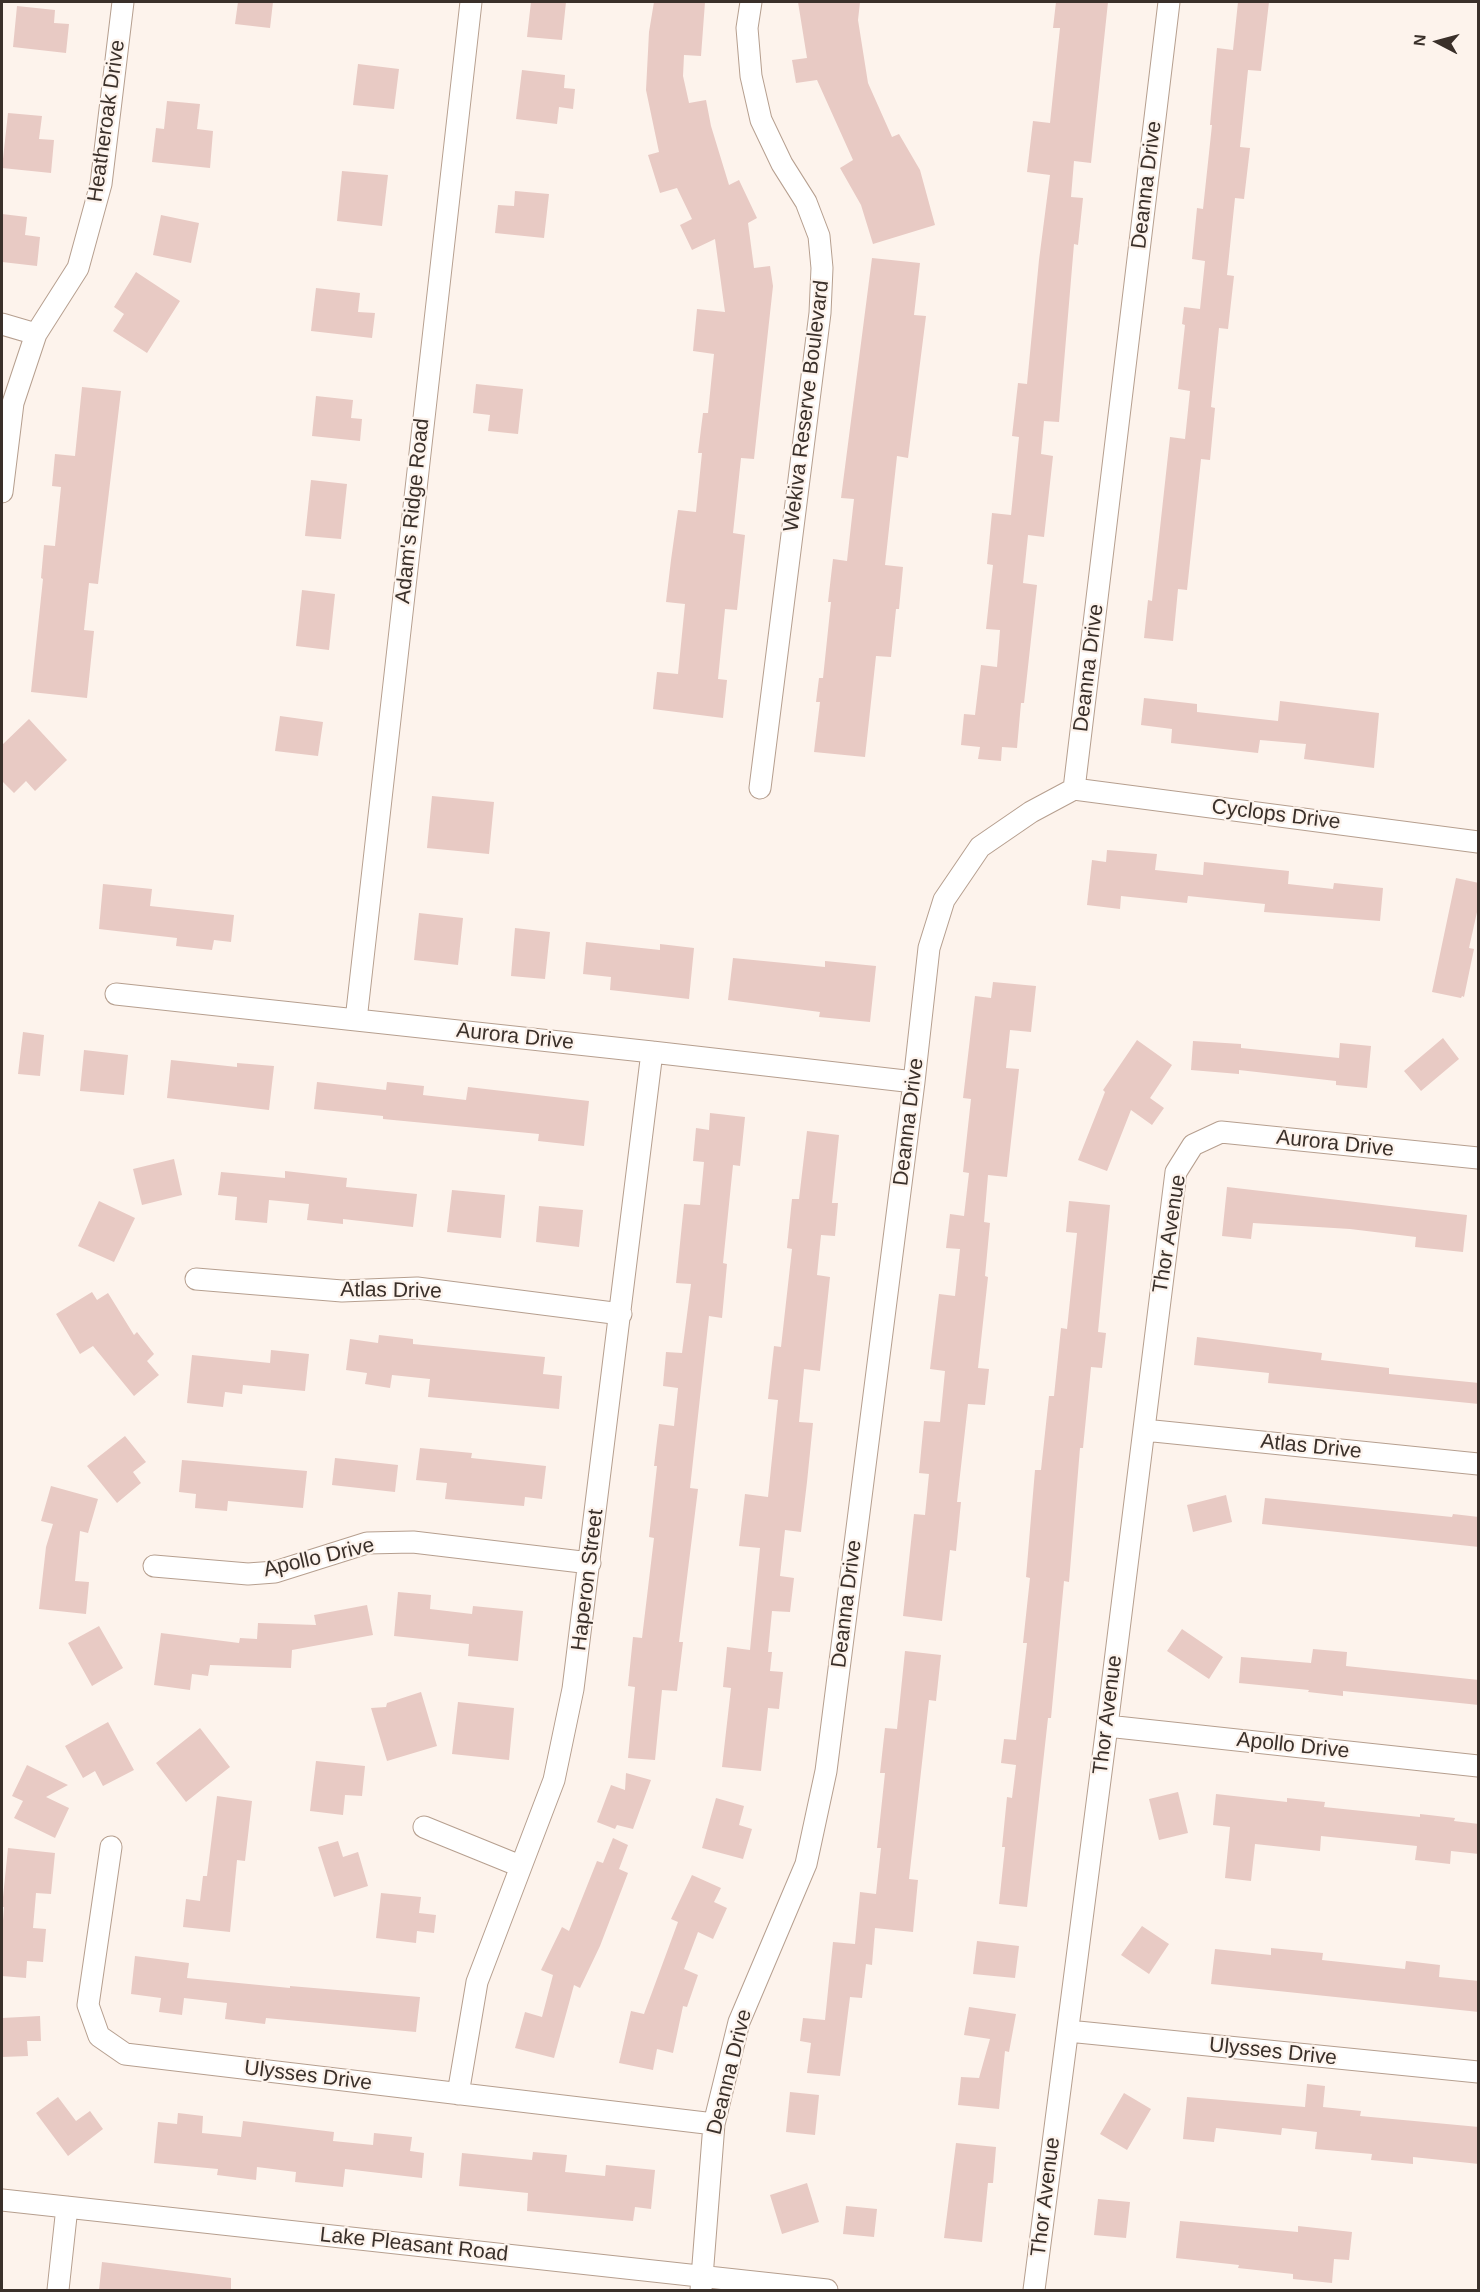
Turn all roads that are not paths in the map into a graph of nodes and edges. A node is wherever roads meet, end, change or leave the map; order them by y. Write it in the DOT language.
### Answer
graph roads {
  1 [pos="123,2"];
  2 [pos="471,2"];
  3 [pos="750,2"];
  4 [pos="1169,2"];
  5 [pos="2,324"];
  6 [pos="36,334"];
  7 [pos="2,492"];
  8 [pos="760,788"];
  9 [pos="1074,789"];
  10 [pos="1479,842"];
  11 [pos="117,994"];
  12 [pos="356,1020"];
  13 [pos="652,1052"];
  14 [pos="914,1082"];
  15 [pos="1193,1145"];
  16 [pos="1479,1158"];
  17 [pos="196,1279"];
  18 [pos="621,1314"];
  19 [pos="1144,1430"];
  20 [pos="1479,1464"];
  21 [pos="590,1563"];
  22 [pos="154,1566"];
  23 [pos="1107,1726"];
  24 [pos="1479,1766"];
  25 [pos="424,1827"];
  26 [pos="111,1847"];
  27 [pos="520,1866"];
  28 [pos="1068,2031"];
  29 [pos="1479,2072"];
  30 [pos="458,2094"];
  31 [pos="714,2124"];
  32 [pos="2,2200"];
  33 [pos="67,2207"];
  34 [pos="702,2284"];
  35 [pos="58,2290"];
  36 [pos="827,2290"];
  37 [pos="1034,2290"];
  1 -- 6 [label="street, Heatheroak Drive"];
  2 -- 12 [label="street, Adam's Ridge Road"];
  3 -- 8 [label="street, Wekiva Reserve Boulevard"];
  4 -- 9 [label="street, Deanna Drive"];
  5 -- 6 [label="street"];
  6 -- 7 [label="street, Heatheroak Drive"];
  9 -- 10 [label="street, Cyclops Drive"];
  9 -- 14 [label="street, Deanna Drive"];
  11 -- 12 [label="street, Aurora Drive"];
  12 -- 13 [label="street, Aurora Drive"];
  13 -- 14 [label="street, Aurora Drive"];
  13 -- 18 [label="street, Haperon Street"];
  14 -- 31 [label="street, Deanna Drive"];
  15 -- 16 [label="street, Aurora Drive"];
  15 -- 19 [label="street, Thor Avenue"];
  17 -- 18 [label="street, Atlas Drive"];
  18 -- 21 [label="street, Haperon Street"];
  19 -- 20 [label="street, Atlas Drive"];
  19 -- 23 [label="street, Thor Avenue"];
  21 -- 22 [label="street, Apollo Drive"];
  21 -- 27 [label="street, Haperon Street"];
  23 -- 24 [label="street, Apollo Drive"];
  23 -- 28 [label="street, Thor Avenue"];
  25 -- 27 [label="street"];
  26 -- 30 [label="street, Ulysses Drive"];
  27 -- 30 [label="street, Haperon Street"];
  28 -- 29 [label="street, Ulysses Drive"];
  28 -- 37 [label="street, Thor Avenue"];
  30 -- 31 [label="street, Ulysses Drive"];
  31 -- 34 [label="street, Deanna Drive"];
  32 -- 33 [label="street, Lake Pleasant Road"];
  33 -- 34 [label="street, Lake Pleasant Road"];
  33 -- 35 [label="street"];
  34 -- 36 [label="street, Lake Pleasant Road"];
}
